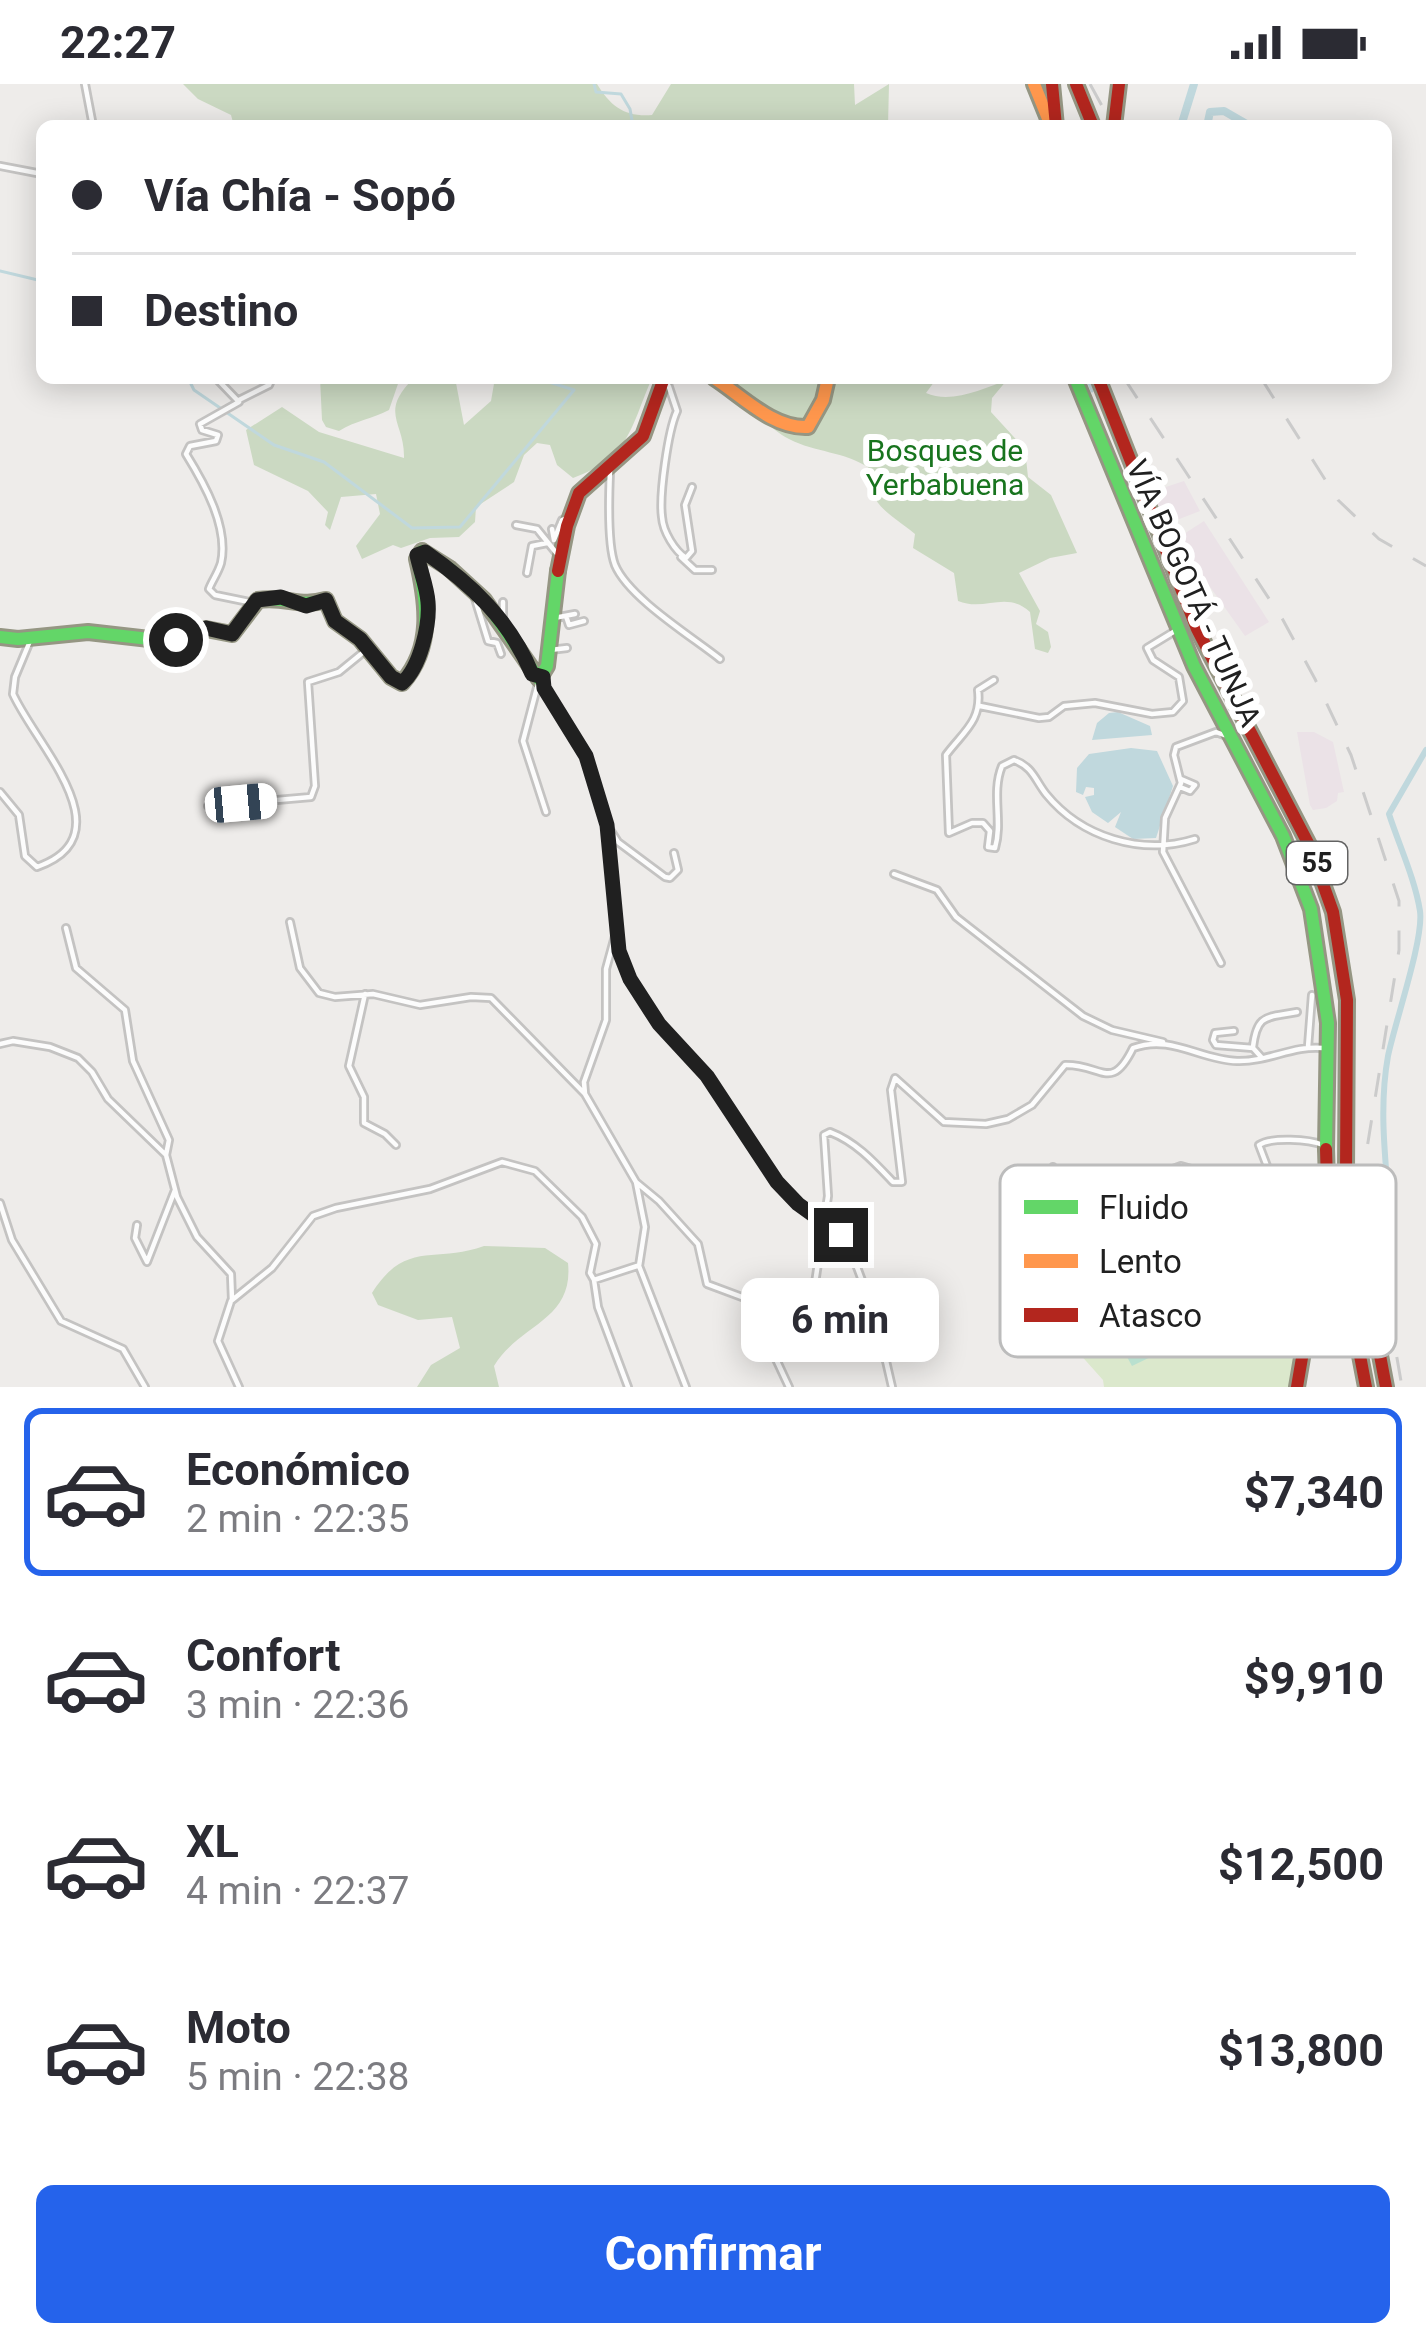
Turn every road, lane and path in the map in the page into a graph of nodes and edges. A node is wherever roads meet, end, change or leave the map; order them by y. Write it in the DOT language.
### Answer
graph roads {
  1 [pos="85,84"];
  2 [pos="1052,84"];
  3 [pos="1119,84"];
  4 [pos="1077,85"];
  5 [pos="1035,86"];
  6 [pos="92,120"];
  7 [pos="1050,120"];
  8 [pos="1053,120"];
  9 [pos="1091,120"];
  10 [pos="1115,120"];
  11 [pos="0,166"];
  12 [pos="36,172"];
  13 [pos="222,384"];
  14 [pos="269,384"];
  15 [pos="663,384"];
  16 [pos="667,384"];
  17 [pos="723,384"];
  18 [pos="826,384"];
  19 [pos="1077,384"];
  20 [pos="1100,384"];
  21 [pos="239,400"];
  22 [pos="610,465"];
  23 [pos="692,487"];
  24 [pos="569,517"];
  25 [pos="516,525"];
  26 [pos="552,529"];
  27 [pos="547,543"];
  28 [pos="682,557"];
  29 [pos="562,559"];
  30 [pos="712,570"];
  31 [pos="527,573"];
  32 [pos="472,587"];
  33 [pos="503,602"];
  34 [pos="254,603"];
  35 [pos="575,614"];
  36 [pos="560,617"];
  37 [pos="584,621"];
  38 [pos="503,622"];
  39 [pos="1178,630"];
  40 [pos="0,637"];
  41 [pos="32,638"];
  42 [pos="567,648"];
  43 [pos="368,649"];
  44 [pos="550,650"];
  45 [pos="501,654"];
  46 [pos="720,659"];
  47 [pos="541,678"];
  48 [pos="994,680"];
  49 [pos="980,706"];
  50 [pos="1218,725"];
  51 [pos="0,792"];
  52 [pos="208,806"];
  53 [pos="546,812"];
  54 [pos="607,825"];
  55 [pos="1195,839"];
  56 [pos="1161,844"];
  57 [pos="674,854"];
  58 [pos="894,874"];
  59 [pos="290,922"];
  60 [pos="66,928"];
  61 [pos="616,931"];
  62 [pos="1221,963"];
  63 [pos="364,994"];
  64 [pos="1312,995"];
  65 [pos="1297,1012"];
  66 [pos="1234,1031"];
  67 [pos="1169,1043"];
  68 [pos="0,1044"];
  69 [pos="1308,1047"];
  70 [pos="1253,1048"];
  71 [pos="1328,1048"];
  72 [pos="1263,1059"];
  73 [pos="585,1094"];
  74 [pos="1318,1143"];
  75 [pos="396,1145"];
  76 [pos="166,1155"];
  77 [pos="1266,1165"];
  78 [pos="1322,1165"];
  79 [pos="1346,1165"];
  80 [pos="636,1182"];
  81 [pos="176,1189"];
  82 [pos="655,1197"];
  83 [pos="0,1203"];
  84 [pos="642,1205"];
  85 [pos="822,1222"];
  86 [pos="137,1225"];
  87 [pos="639,1266"];
  88 [pos="594,1280"];
  89 [pos="748,1299"];
  90 [pos="231,1301"];
  91 [pos="1302,1357"];
  92 [pos="1360,1357"];
  93 [pos="1380,1357"];
  94 [pos="145,1387"];
  95 [pos="239,1387"];
  96 [pos="628,1387"];
  97 [pos="686,1387"];
  98 [pos="789,1387"];
  99 [pos="892,1387"];
  100 [pos="1298,1387"];
  101 [pos="1366,1387"];
  102 [pos="1386,1387"];
  1 -- 6 [label="street"];
  2 -- 8 [label="main road"];
  3 -- 10 [label="main road"];
  4 -- 9 [label="main road"];
  5 -- 7 [label="main road"];
  11 -- 12 [label="street"];
  13 -- 21 [label="street"];
  14 -- 21 [label="street"];
  15 -- 22 [label="main road"];
  16 -- 28 [label="street"];
  17 -- 18 [label="main road"];
  19 -- 39 [label="main road, VÍA BOGOTÁ - TUNJA / 55"];
  20 -- 79 [label="main road, VÍA BOGOTÁ - TUNJA / 55"];
  21 -- 34 [label="street"];
  22 -- 24 [label="main road"];
  22 -- 46 [label="street"];
  23 -- 28 [label="street"];
  24 -- 26 [label="street"];
  24 -- 29 [label="main road"];
  25 -- 27 [label="street"];
  27 -- 29 [label="street"];
  27 -- 31 [label="street"];
  28 -- 30 [label="street"];
  29 -- 36 [label="main road"];
  32 -- 38 [label="main road"];
  32 -- 43 [label="main road"];
  32 -- 45 [label="street"];
  33 -- 38 [label="street"];
  34 -- 41 [label="main road"];
  34 -- 43 [label="main road"];
  35 -- 36 [label="street"];
  36 -- 37 [label="street"];
  36 -- 44 [label="main road"];
  38 -- 47 [label="main road"];
  39 -- 49 [label="street"];
  39 -- 50 [label="main road, VÍA BOGOTÁ - TUNJA / 55"];
  40 -- 41 [label="main road"];
  41 -- 51 [label="street"];
  42 -- 44 [label="street"];
  43 -- 52 [label="street"];
  44 -- 47 [label="main road"];
  47 -- 53 [label="street"];
  47 -- 54 [label="street"];
  48 -- 49 [label="street"];
  49 -- 56 [label="street"];
  50 -- 56 [label="street"];
  50 -- 71 [label="main road, VÍA BOGOTÁ - TUNJA / 55"];
  54 -- 57 [label="street"];
  54 -- 61 [label="street"];
  55 -- 56 [label="street"];
  56 -- 62 [label="street"];
  58 -- 67 [label="street"];
  59 -- 63 [label="street"];
  60 -- 76 [label="street"];
  61 -- 73 [label="street"];
  61 -- 85 [label="street"];
  63 -- 73 [label="street"];
  63 -- 75 [label="street"];
  64 -- 69 [label="street"];
  65 -- 70 [label="street"];
  66 -- 70 [label="street"];
  67 -- 72 [label="street"];
  67 -- 85 [label="street"];
  68 -- 76 [label="street"];
  69 -- 71 [label="street"];
  69 -- 72 [label="street"];
  70 -- 72 [label="street"];
  71 -- 74 [label="main road, VÍA BOGOTÁ - TUNJA / 55"];
  73 -- 80 [label="street"];
  74 -- 77 [label="street"];
  74 -- 78 [label="main road, VÍA BOGOTÁ - TUNJA / 55"];
  76 -- 81 [label="street"];
  80 -- 82 [label="street"];
  80 -- 84 [label="street"];
  81 -- 86 [label="street"];
  81 -- 90 [label="street"];
  82 -- 84 [label="street"];
  82 -- 89 [label="street"];
  83 -- 94 [label="street"];
  84 -- 87 [label="street"];
  85 -- 89 [label="street"];
  85 -- 99 [label="street"];
  87 -- 88 [label="street"];
  87 -- 97 [label="street"];
  88 -- 90 [label="street"];
  88 -- 96 [label="street"];
  89 -- 98 [label="street"];
  90 -- 95 [label="street"];
  91 -- 100 [label="main road"];
  92 -- 101 [label="main road, VÍA BOGOTÁ - TUNJA / 55"];
  93 -- 102 [label="main road, VÍA BOGOTÁ - TUNJA / 55"];
}
